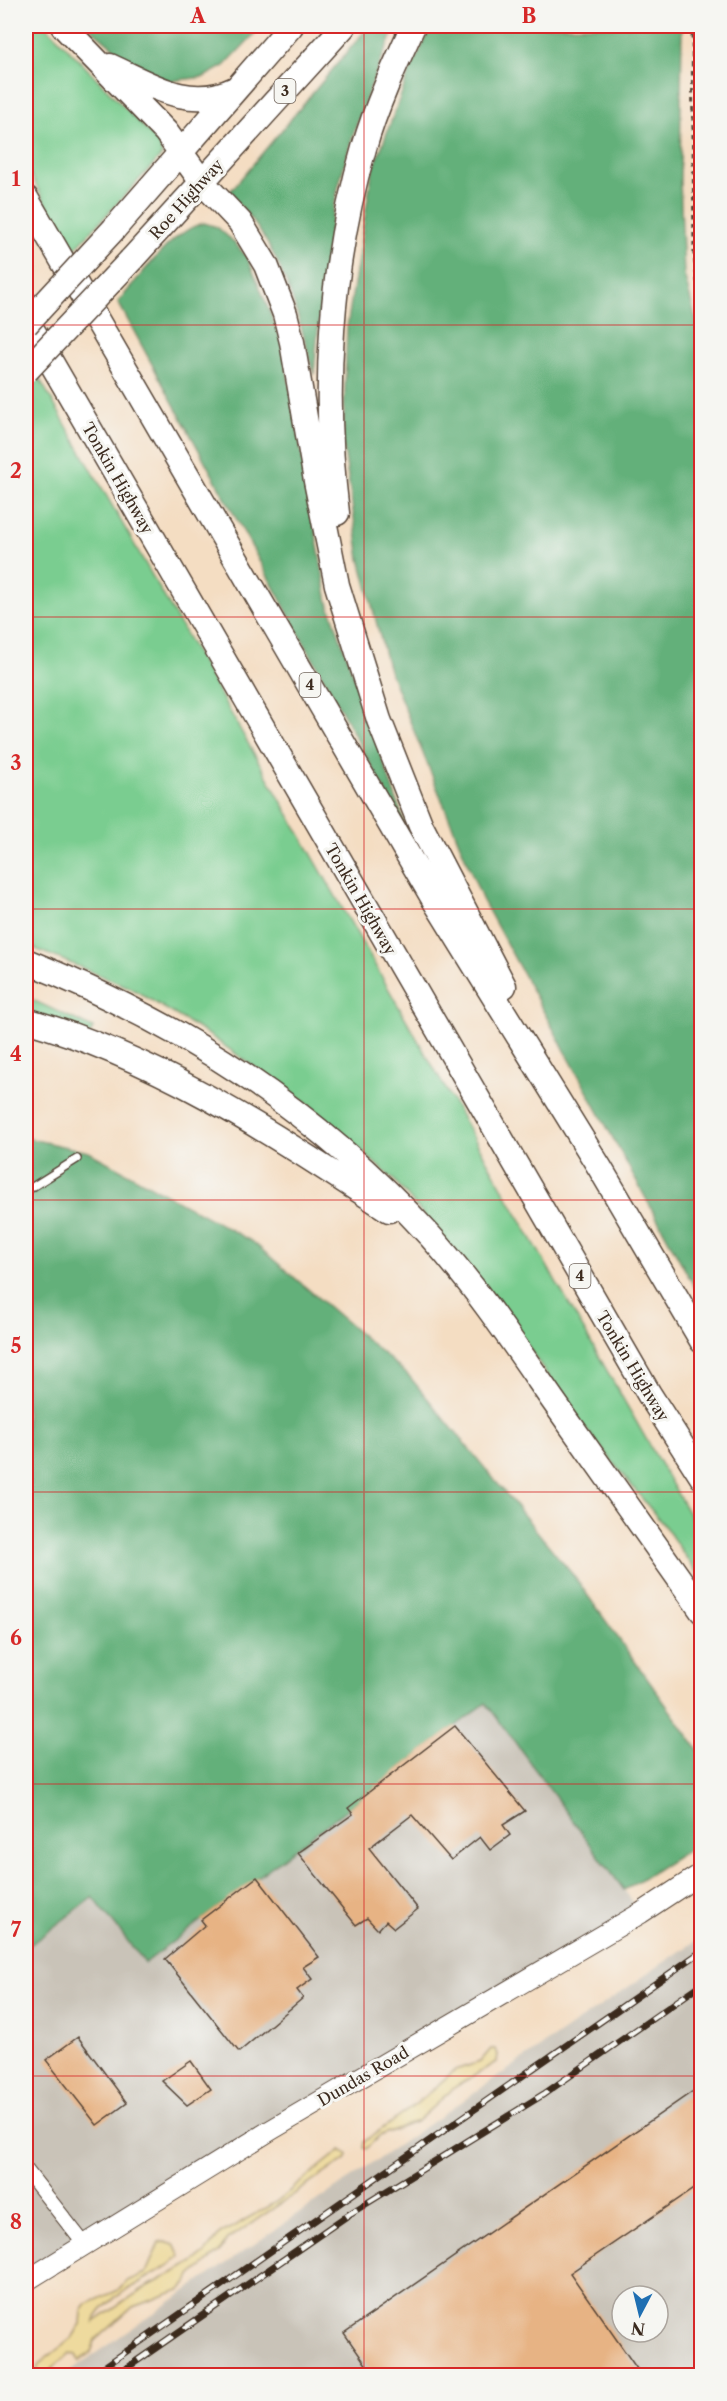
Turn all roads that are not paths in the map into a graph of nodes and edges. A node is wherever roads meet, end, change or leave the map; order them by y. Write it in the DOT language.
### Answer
graph roads {
  1 [pos="63,26"];
  2 [pos="291,26"];
  3 [pos="345,26"];
  4 [pos="412,26"];
  5 [pos="97,60"];
  6 [pos="238,88"];
  7 [pos="180,153"];
  8 [pos="202,182"];
  9 [pos="26,198"];
  10 [pos="26,319"];
  11 [pos="26,324"];
  12 [pos="26,371"];
  13 [pos="365,677"];
  14 [pos="26,961"];
  15 [pos="26,1020"];
  16 [pos="77,1159"];
  17 [pos="600,1168"];
  18 [pos="26,1191"];
  19 [pos="431,1238"];
  20 [pos="702,1341"];
  21 [pos="702,1477"];
  22 [pos="702,1611"];
  23 [pos="702,1872"];
  24 [pos="26,2170"];
  25 [pos="85,2245"];
  26 [pos="26,2281"];
  1 -- 5 [label="highway"];
  2 -- 6 [label="highway, Roe Highway / 3"];
  3 -- 8 [label="highway, Roe Highway / 3"];
  4 -- 13 [label="highway"];
  5 -- 6 [label="highway"];
  5 -- 7 [label="highway"];
  6 -- 7 [label="highway, Roe Highway / 3"];
  7 -- 8 [label="highway"];
  7 -- 11 [label="highway, Roe Highway / 3, bridge"];
  8 -- 12 [label="highway, Roe Highway / 3, bridge"];
  8 -- 13 [label="highway"];
  9 -- 17 [label="highway, 4"];
  10 -- 21 [label="highway, Tonkin Highway / 4"];
  13 -- 17 [label="highway"];
  14 -- 19 [label="highway"];
  15 -- 19 [label="highway"];
  16 -- 18 [label="lane"];
  17 -- 20 [label="highway, 4"];
  19 -- 22 [label="highway"];
  23 -- 25 [label="main road, Dundas Road"];
  24 -- 25 [label="street"];
  25 -- 26 [label="main road, Dundas Road"];
}
